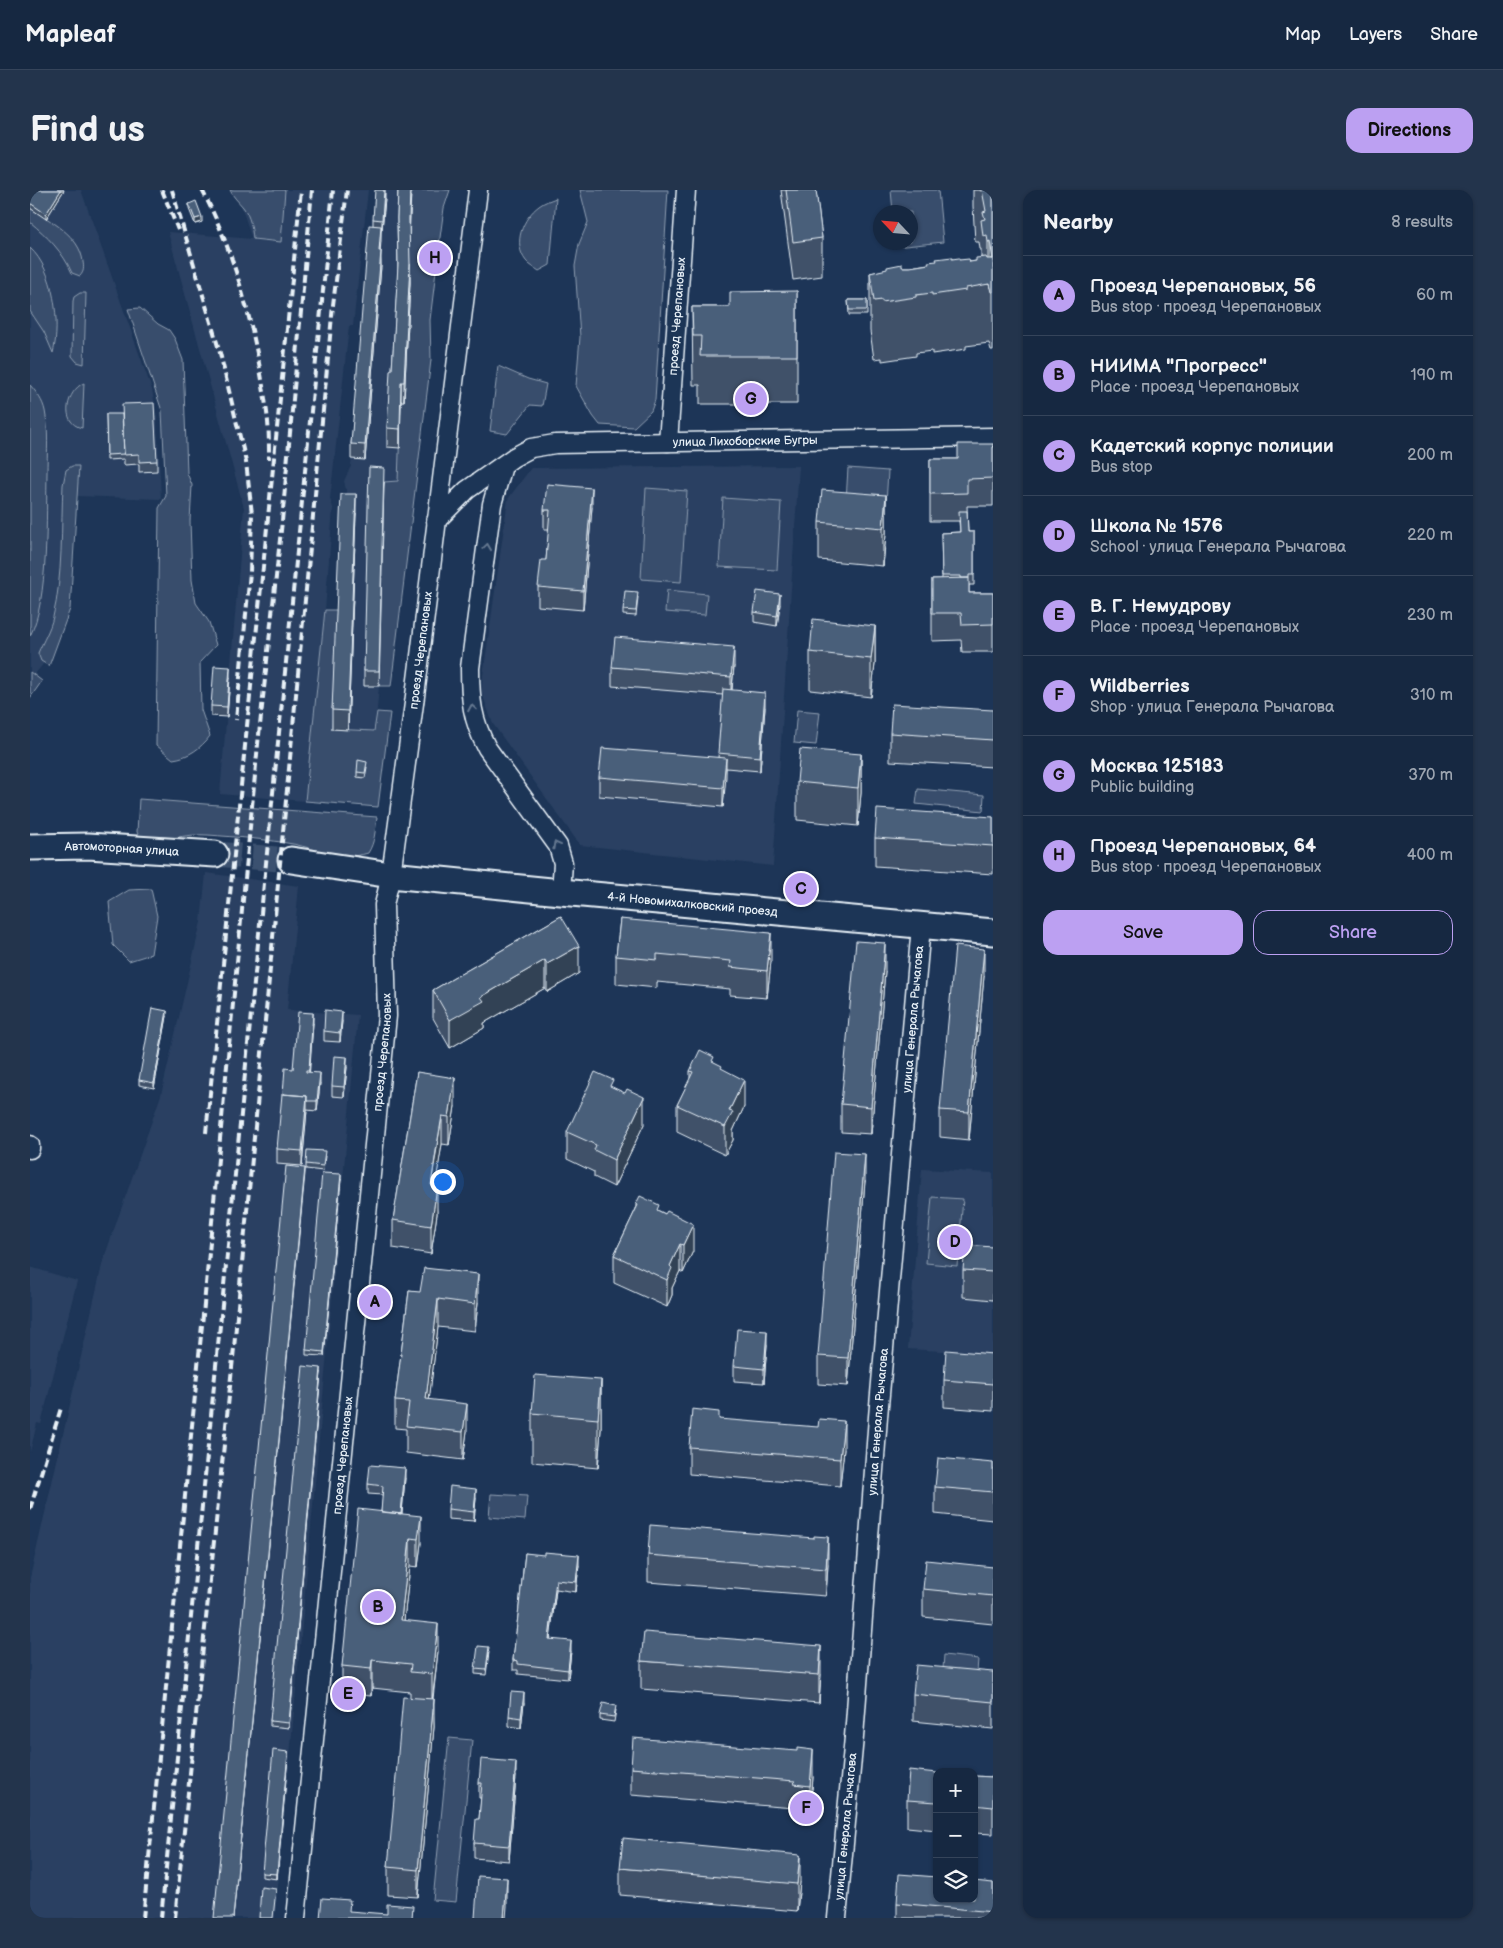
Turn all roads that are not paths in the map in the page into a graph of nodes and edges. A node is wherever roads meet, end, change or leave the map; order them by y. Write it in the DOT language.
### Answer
graph roads {
  1 [pos="478,190"];
  2 [pos="686,190"];
  3 [pos="993,437"];
  4 [pos="668,442"];
  5 [pos="503,466"];
  6 [pos="436,521"];
  7 [pos="30,847"];
  8 [pos="215,854"];
  9 [pos="291,860"];
  10 [pos="391,875"];
  11 [pos="561,892"];
  12 [pos="921,926"];
  13 [pos="993,932"];
  14 [pos="30,1145"];
  15 [pos="30,1149"];
  16 [pos="296,1918"];
  17 [pos="837,1918"];
  1 -- 6 [label="street, проезд Черепановых"];
  2 -- 4 [label="street, проезд Черепановых"];
  3 -- 4 [label="street, улица Лихоборские Бугры"];
  4 -- 5 [label="street, улица Лихоборские Бугры"];
  5 -- 6 [label="street, улица Лихоборские Бугры"];
  11 -- 5 [label="street, one-way"];
  6 -- 10 [label="street, проезд Черепановых"];
  7 -- 8 [label="street, Автомоторная улица"];
  9 -- 10 [label="street"];
  10 -- 11 [label="street, 4-й Новомихалковский проезд"];
  10 -- 16 [label="street, проезд Черепановых"];
  11 -- 12 [label="street, 4-й Новомихалковский проезд"];
  12 -- 13 [label="street, 4-й Новомихалковский проезд"];
  12 -- 17 [label="street, улица Генерала Рычагова"];
  14 -- 15 [label="street"];
}
